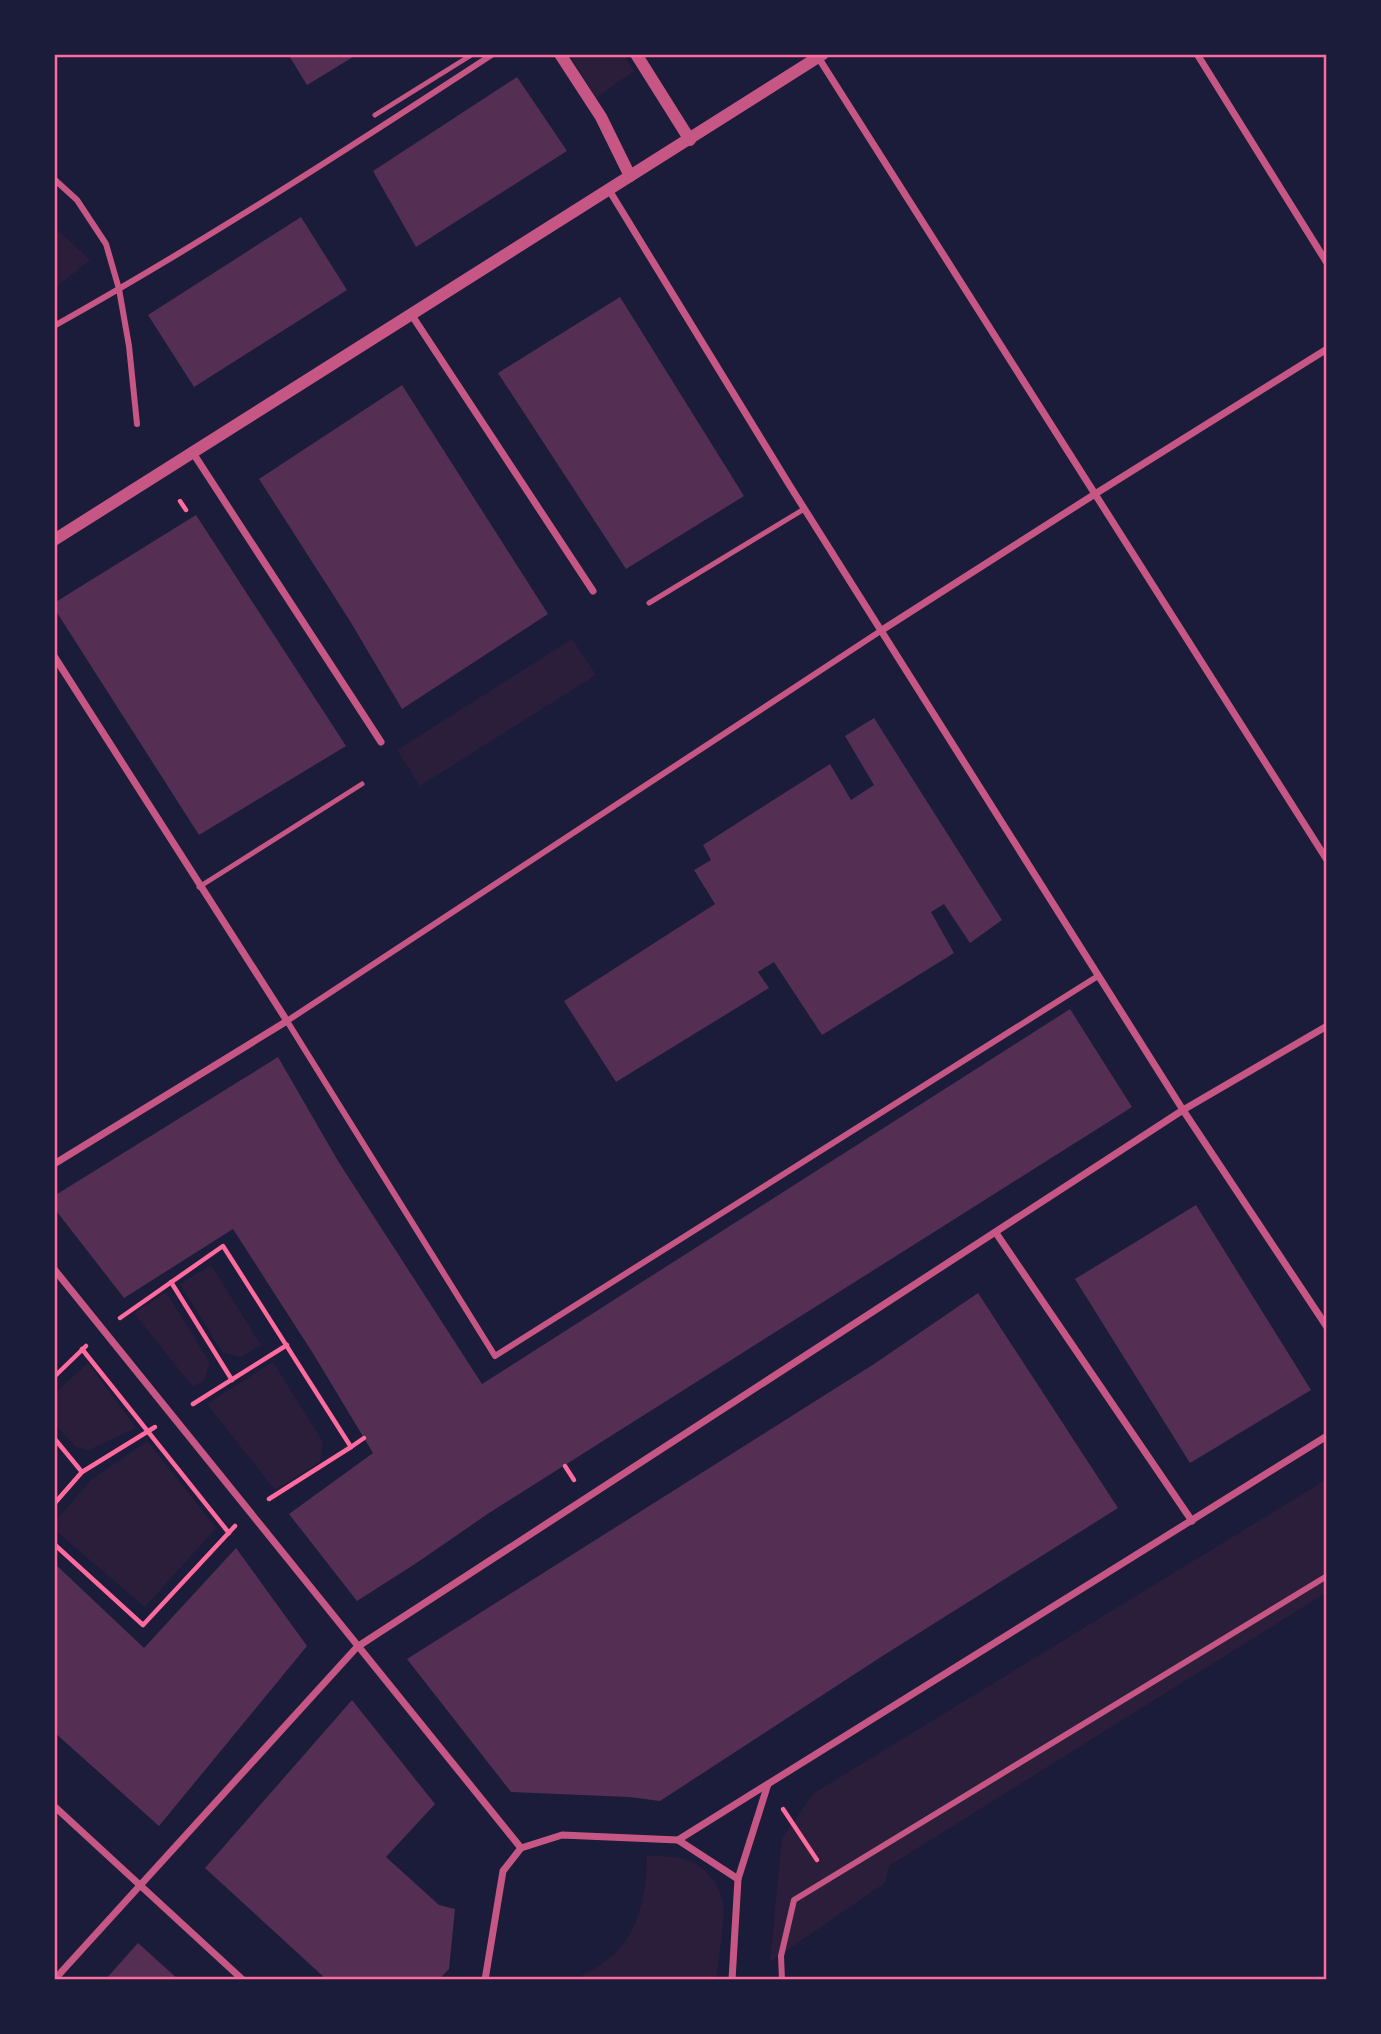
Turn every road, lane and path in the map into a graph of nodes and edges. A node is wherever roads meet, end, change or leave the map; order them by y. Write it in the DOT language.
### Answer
graph roads {
  1 [pos="473,54"];
  2 [pos="493,54"];
  3 [pos="560,54"];
  4 [pos="636,54"];
  5 [pos="1197,54"];
  6 [pos="820,56"];
  7 [pos="375,115"];
  8 [pos="690,140"];
  9 [pos="630,176"];
  10 [pos="54,179"];
  11 [pos="609,190"];
  12 [pos="1327,263"];
  13 [pos="119,289"];
  14 [pos="411,314"];
  15 [pos="54,326"];
  16 [pos="1327,349"];
  17 [pos="137,424"];
  18 [pos="193,453"];
  19 [pos="1094,494"];
  20 [pos="180,501"];
  21 [pos="804,509"];
  22 [pos="186,510"];
  23 [pos="54,540"];
  24 [pos="593,591"];
  25 [pos="649,603"];
  26 [pos="882,630"];
  27 [pos="54,656"];
  28 [pos="381,742"];
  29 [pos="362,784"];
  30 [pos="1327,860"];
  31 [pos="199,887"];
  32 [pos="1098,976"];
  33 [pos="287,1021"];
  34 [pos="1327,1026"];
  35 [pos="1183,1110"];
  36 [pos="54,1164"];
  37 [pos="996,1233"];
  38 [pos="54,1269"];
  39 [pos="171,1282"];
  40 [pos="1327,1327"];
  41 [pos="103,1329"];
  42 [pos="82,1349"];
  43 [pos="54,1377"];
  44 [pos="232,1380"];
  45 [pos="1327,1436"];
  46 [pos="54,1438"];
  47 [pos="364,1438"];
  48 [pos="351,1447"];
  49 [pos="82,1472"];
  50 [pos="248,1512"];
  51 [pos="1192,1521"];
  52 [pos="229,1533"];
  53 [pos="54,1544"];
  54 [pos="1327,1576"];
  55 [pos="357,1647"];
  56 [pos="768,1784"];
  57 [pos="54,1806"];
  58 [pos="678,1840"];
  59 [pos="521,1848"];
  60 [pos="828,1878"];
  61 [pos="738,1879"];
  62 [pos="141,1885"];
  63 [pos="54,1980"];
  64 [pos="243,1980"];
  65 [pos="485,1980"];
  66 [pos="732,1980"];
  67 [pos="782,1980"];
  1 -- 7 [label="lane"];
  2 -- 13 [label="street"];
  3 -- 9 [label="street"];
  4 -- 8 [label="street"];
  5 -- 12 [label="street"];
  6 -- 8 [label="street"];
  6 -- 19 [label="street"];
  8 -- 9 [label="street"];
  9 -- 11 [label="street"];
  10 -- 13 [label="street"];
  11 -- 14 [label="street"];
  11 -- 21 [label="street"];
  13 -- 15 [label="street"];
  13 -- 17 [label="street"];
  14 -- 18 [label="street"];
  14 -- 24 [label="street"];
  16 -- 19 [label="street"];
  18 -- 23 [label="street"];
  18 -- 28 [label="street"];
  19 -- 26 [label="street"];
  19 -- 30 [label="street"];
  20 -- 22 [label="path"];
  21 -- 25 [label="lane"];
  21 -- 26 [label="street"];
  26 -- 32 [label="street"];
  26 -- 33 [label="street"];
  27 -- 31 [label="street"];
  29 -- 31 [label="lane"];
  31 -- 33 [label="street"];
  32 -- 33 [label="street"];
  32 -- 35 [label="street"];
  33 -- 36 [label="street"];
  34 -- 35 [label="street"];
  35 -- 37 [label="street"];
  35 -- 40 [label="street"];
  37 -- 51 [label="street"];
  37 -- 55 [label="street"];
  38 -- 41 [label="street"];
  39 -- 41 [label="path"];
  39 -- 44 [label="path"];
  39 -- 48 [label="path"];
  41 -- 42 [label="path"];
  41 -- 50 [label="street"];
  42 -- 43 [label="path"];
  42 -- 52 [label="path"];
  45 -- 51 [label="street"];
  46 -- 49 [label="path"];
  47 -- 48 [label="path"];
  48 -- 50 [label="path"];
  50 -- 52 [label="path"];
  50 -- 55 [label="street"];
  51 -- 56 [label="street"];
  52 -- 53 [label="path"];
  54 -- 60 [label="street"];
  55 -- 59 [label="street"];
  55 -- 62 [label="street"];
  56 -- 58 [label="street"];
  56 -- 60 [label="path"];
  56 -- 61 [label="street"];
  57 -- 62 [label="street"];
  58 -- 59 [label="street"];
  58 -- 61 [label="street"];
  59 -- 65 [label="street"];
  60 -- 67 [label="street"];
  61 -- 66 [label="street"];
  62 -- 63 [label="street"];
  62 -- 64 [label="street"];
}
